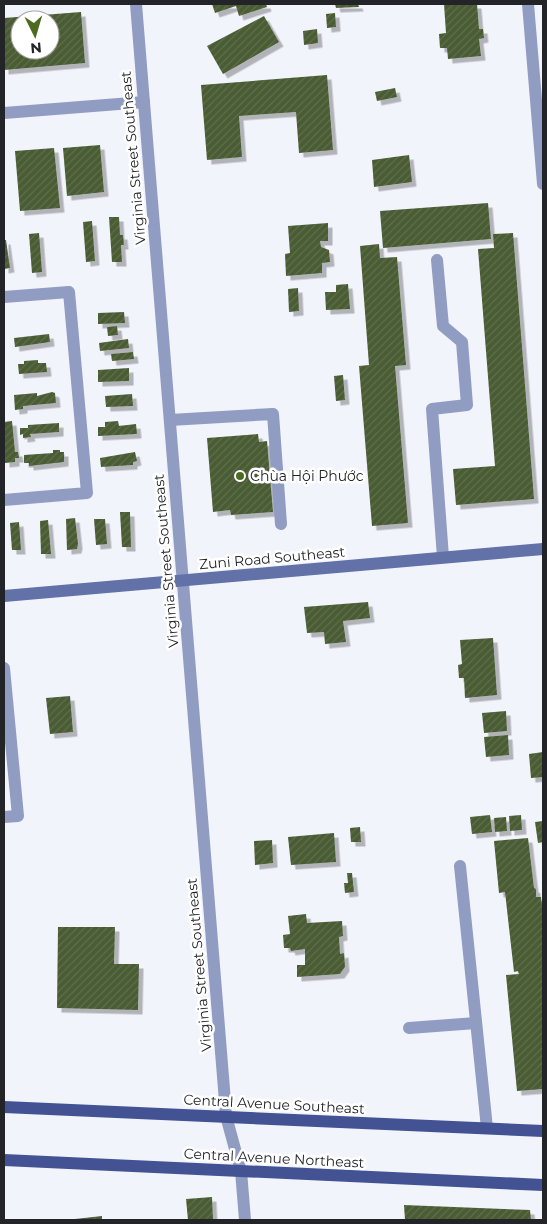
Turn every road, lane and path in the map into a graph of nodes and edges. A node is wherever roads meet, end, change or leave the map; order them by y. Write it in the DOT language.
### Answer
graph roads {
  1 [pos="136,4"];
  2 [pos="528,4"];
  3 [pos="144,102"];
  4 [pos="4,113"];
  5 [pos="543,184"];
  6 [pos="437,260"];
  7 [pos="4,297"];
  8 [pos="170,420"];
  9 [pos="4,500"];
  10 [pos="282,524"];
  11 [pos="543,549"];
  12 [pos="443,557"];
  13 [pos="183,581"];
  14 [pos="4,596"];
  15 [pos="4,668"];
  16 [pos="4,817"];
  17 [pos="460,866"];
  18 [pos="476,1023"];
  19 [pos="410,1028"];
  20 [pos="4,1107"];
  21 [pos="226,1116"];
  22 [pos="487,1128"];
  23 [pos="543,1131"];
  24 [pos="4,1160"];
  25 [pos="241,1171"];
  26 [pos="543,1185"];
  27 [pos="245,1220"];
  1 -- 3 [label="street, Virginia Street Southeast"];
  2 -- 5 [label="street"];
  3 -- 4 [label="street"];
  3 -- 8 [label="street, Virginia Street Southeast"];
  6 -- 12 [label="street"];
  7 -- 9 [label="street"];
  8 -- 10 [label="street"];
  8 -- 13 [label="street, Virginia Street Southeast"];
  11 -- 12 [label="street, Zuni Road Southeast"];
  12 -- 13 [label="street, Zuni Road Southeast"];
  13 -- 14 [label="street, Zuni Road Southeast"];
  13 -- 21 [label="street, Virginia Street Southeast"];
  15 -- 16 [label="street"];
  17 -- 18 [label="street"];
  18 -- 19 [label="street"];
  18 -- 22 [label="street"];
  20 -- 21 [label="main road, Central Avenue Southeast"];
  21 -- 22 [label="main road, Central Avenue Southeast"];
  21 -- 25 [label="street, Virginia Street Southeast"];
  22 -- 23 [label="main road, Central Avenue Southeast"];
  24 -- 25 [label="main road, Central Avenue Northeast"];
  25 -- 26 [label="main road, Central Avenue Northeast"];
  25 -- 27 [label="street, Virginia Street Southeast"];
}
